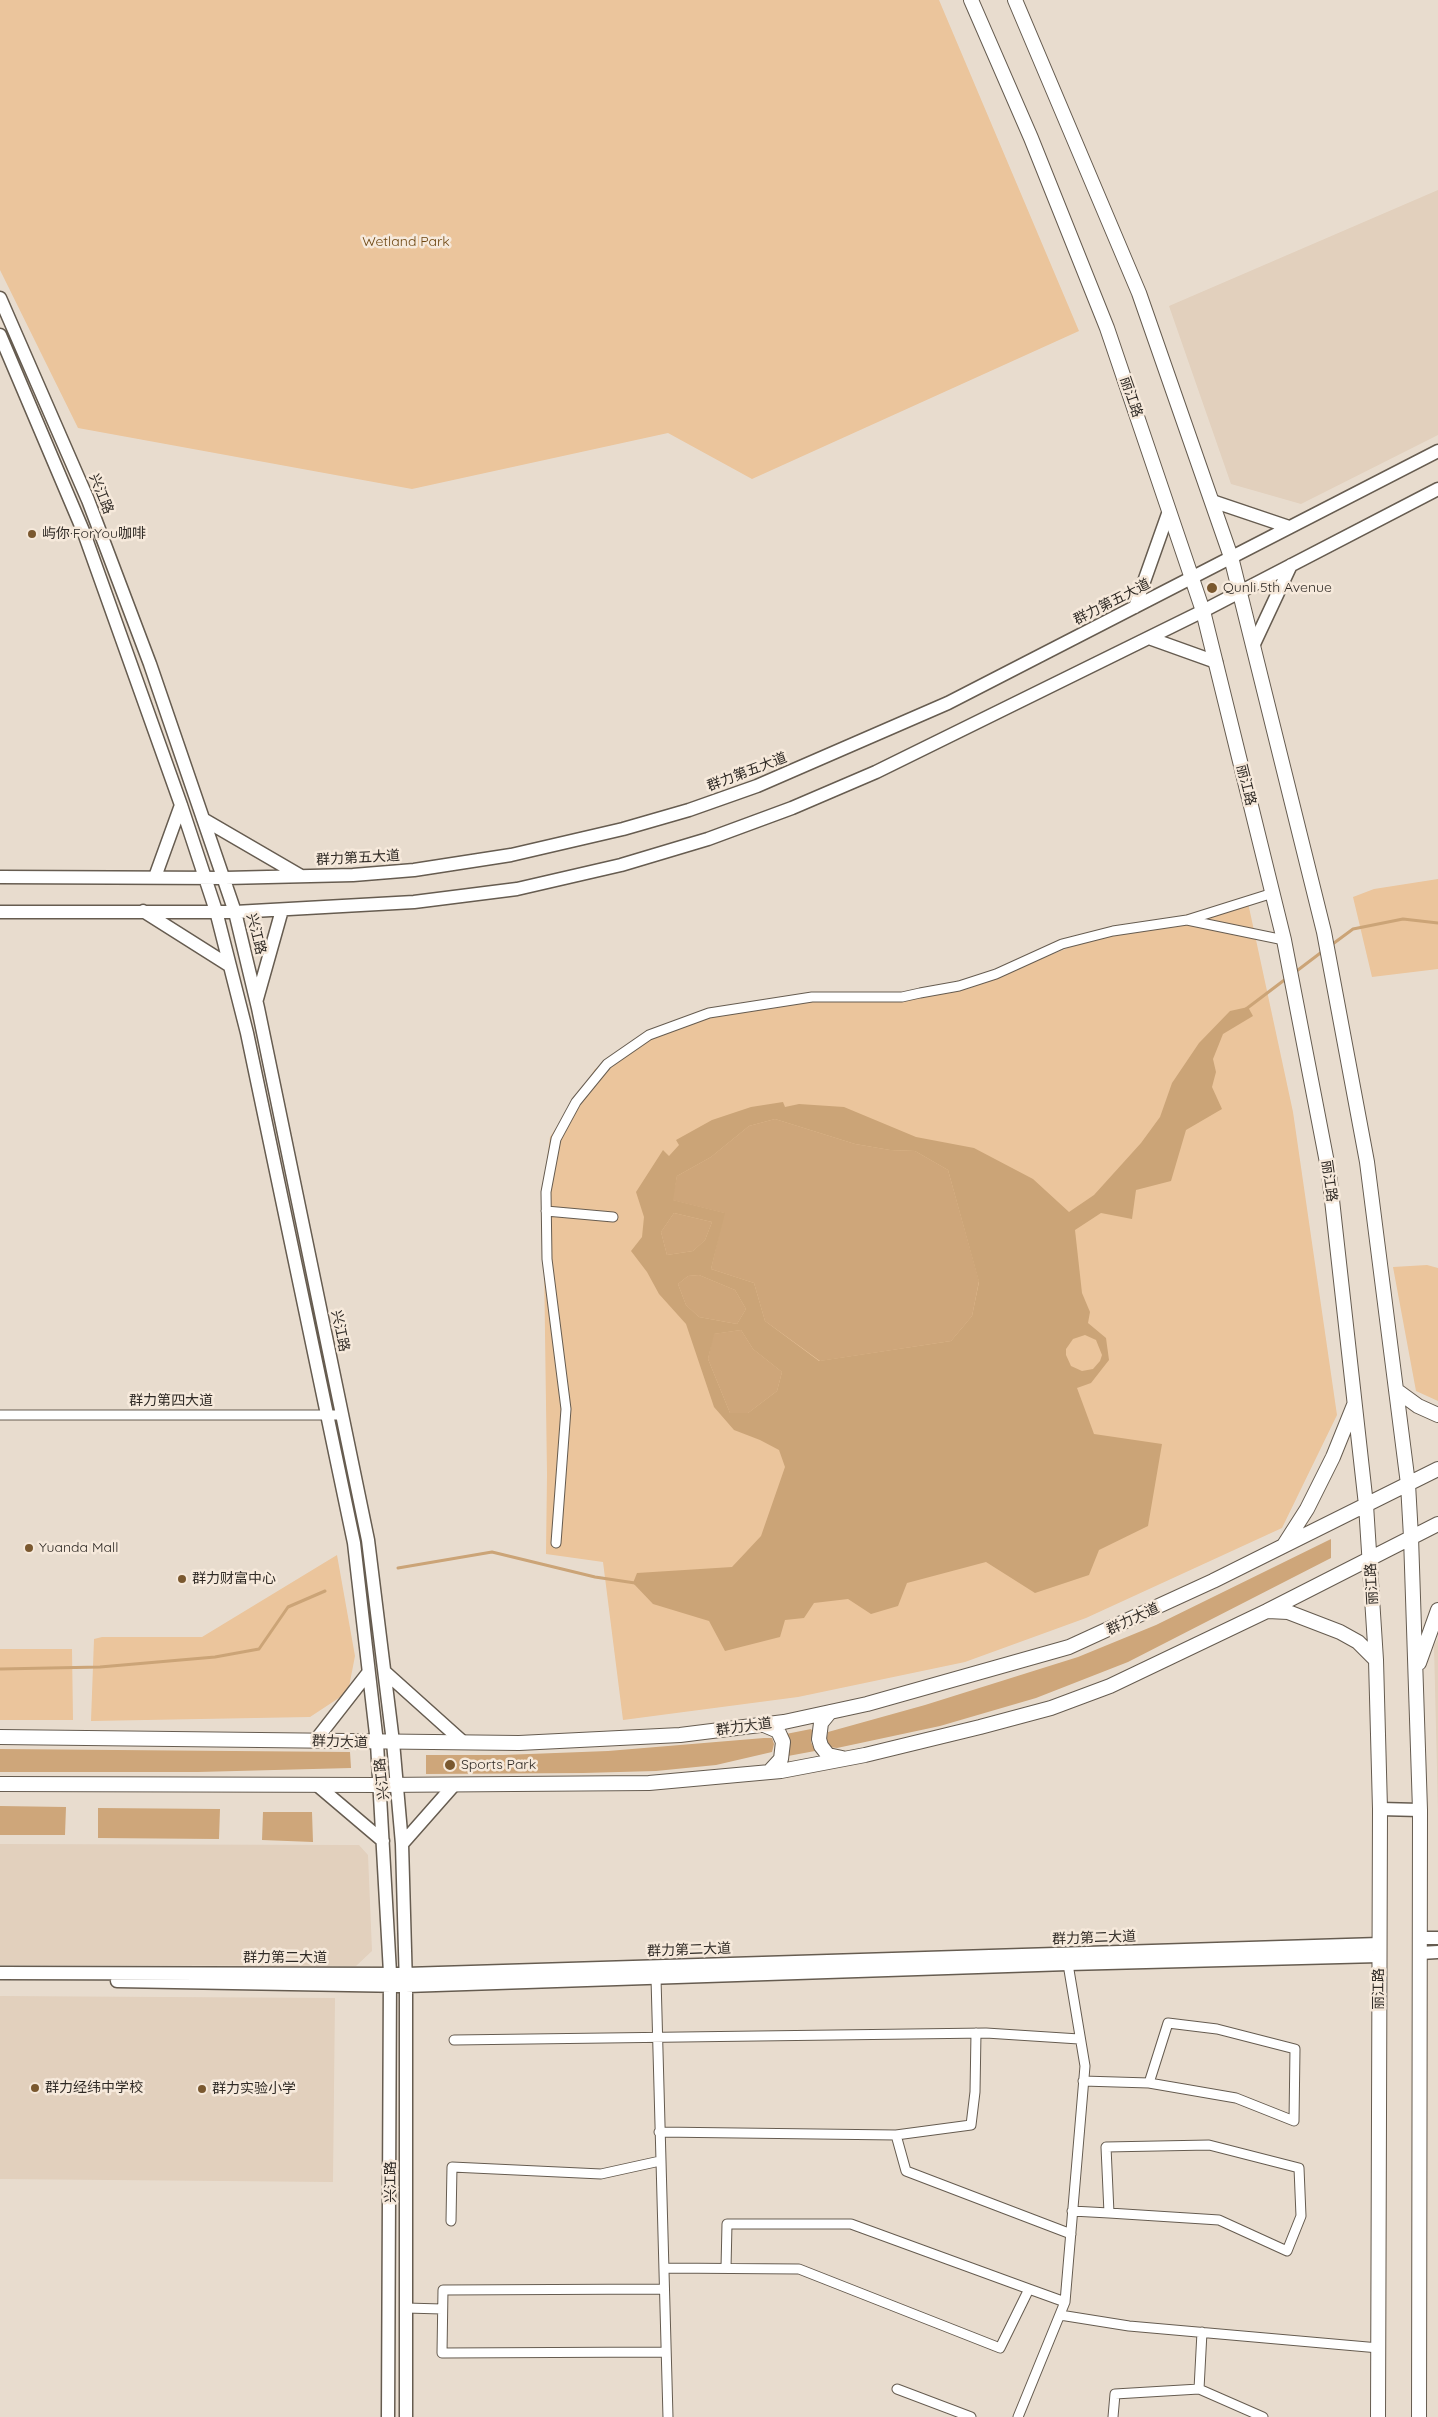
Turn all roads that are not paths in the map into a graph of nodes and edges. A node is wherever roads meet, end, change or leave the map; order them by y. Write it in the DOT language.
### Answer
graph roads {
  1 [pos="971,0"];
  2 [pos="1015,0"];
  3 [pos="0,298"];
  4 [pos="0,335"];
  5 [pos="1438,451"];
  6 [pos="1438,489"];
  7 [pos="1212,501"];
  8 [pos="1169,510"];
  9 [pos="1289,527"];
  10 [pos="1232,557"];
  11 [pos="1291,565"];
  12 [pos="1192,578"];
  13 [pos="1240,591"];
  14 [pos="1135,607"];
  15 [pos="1203,611"];
  16 [pos="1149,638"];
  17 [pos="1254,644"];
  18 [pos="1216,662"];
  19 [pos="181,806"];
  20 [pos="203,819"];
  21 [pos="301,876"];
  22 [pos="0,877"];
  23 [pos="155,877"];
  24 [pos="204,877"];
  25 [pos="225,878"];
  26 [pos="1273,893"];
  27 [pos="216,910"];
  28 [pos="282,910"];
  29 [pos="143,911"];
  30 [pos="0,912"];
  31 [pos="235,912"];
  32 [pos="1187,920"];
  33 [pos="1284,940"];
  34 [pos="230,966"];
  35 [pos="256,1001"];
  36 [pos="546,1211"];
  37 [pos="613,1218"];
  38 [pos="1396,1390"];
  39 [pos="1355,1402"];
  40 [pos="0,1415"];
  41 [pos="328,1415"];
  42 [pos="342,1415"];
  43 [pos="1438,1415"];
  44 [pos="1438,1469"];
  45 [pos="1408,1484"];
  46 [pos="1366,1505"];
  47 [pos="1438,1524"];
  48 [pos="1411,1538"];
  49 [pos="556,1543"];
  50 [pos="1284,1546"];
  51 [pos="1371,1558"];
  52 [pos="1438,1610"];
  53 [pos="1267,1611"];
  54 [pos="1376,1660"];
  55 [pos="385,1672"];
  56 [pos="368,1673"];
  57 [pos="1416,1673"];
  58 [pos="830,1712"];
  59 [pos="764,1725"];
  60 [pos="0,1737"];
  61 [pos="315,1741"];
  62 [pos="393,1742"];
  63 [pos="463,1742"];
  64 [pos="377,1743"];
  65 [pos="846,1759"];
  66 [pos="769,1772"];
  67 [pos="0,1784"];
  68 [pos="454,1784"];
  69 [pos="317,1785"];
  70 [pos="380,1785"];
  71 [pos="398,1785"];
  72 [pos="1380,1809"];
  73 [pos="1420,1810"];
  74 [pos="383,1841"];
  75 [pos="402,1844"];
  76 [pos="1421,1938"];
  77 [pos="1438,1938"];
  78 [pos="1379,1950"];
  79 [pos="1438,1952"];
  80 [pos="1420,1953"];
  81 [pos="1068,1964"];
  82 [pos="0,1973"];
  83 [pos="656,1978"];
  84 [pos="390,1979"];
  85 [pos="0,1980"];
  86 [pos="406,1980"];
  87 [pos="976,2033"];
  88 [pos="656,2037"];
  89 [pos="1079,2039"];
  90 [pos="454,2040"];
  91 [pos="1083,2081"];
  92 [pos="1149,2083"];
  93 [pos="659,2132"];
  94 [pos="896,2135"];
  95 [pos="660,2161"];
  96 [pos="1072,2211"];
  97 [pos="1109,2213"];
  98 [pos="451,2221"];
  99 [pos="1071,2234"];
  100 [pos="664,2268"];
  101 [pos="726,2268"];
  102 [pos="1029,2289"];
  103 [pos="664,2290"];
  104 [pos="1065,2302"];
  105 [pos="406,2308"];
  106 [pos="442,2308"];
  107 [pos="1060,2315"];
  108 [pos="1202,2332"];
  109 [pos="1379,2348"];
  110 [pos="666,2352"];
  111 [pos="897,2389"];
  112 [pos="1199,2389"];
  113 [pos="388,2417"];
  114 [pos="406,2417"];
  115 [pos="668,2417"];
  116 [pos="971,2417"];
  117 [pos="1018,2417"];
  118 [pos="1113,2417"];
  119 [pos="1262,2417"];
  120 [pos="1378,2417"];
  121 [pos="1420,2417"];
  1 -- 8 [label="main road, 丽江路"];
  2 -- 7 [label="main road"];
  3 -- 20 [label="main road, 兴江路"];
  4 -- 19 [label="main road, 兴江路"];
  5 -- 9 [label="main road, 群力第五大道"];
  6 -- 11 [label="main road"];
  7 -- 9 [label="main road"];
  7 -- 10 [label="main road"];
  8 -- 12 [label="main road, 丽江路"];
  8 -- 14 [label="main road"];
  9 -- 10 [label="main road, 群力第五大道"];
  10 -- 12 [label="main road, 群力第五大道"];
  10 -- 13 [label="main road"];
  11 -- 13 [label="main road"];
  11 -- 17 [label="main road"];
  12 -- 14 [label="main road, 群力第五大道"];
  12 -- 15 [label="main road, 丽江路"];
  13 -- 15 [label="main road"];
  13 -- 17 [label="main road"];
  14 -- 21 [label="main road, 群力第五大道"];
  15 -- 16 [label="main road"];
  15 -- 18 [label="main road, 丽江路"];
  16 -- 18 [label="main road"];
  16 -- 28 [label="main road"];
  17 -- 38 [label="main road"];
  18 -- 26 [label="main road, 丽江路"];
  19 -- 23 [label="main road"];
  19 -- 24 [label="main road, 兴江路"];
  20 -- 21 [label="main road"];
  20 -- 25 [label="main road, 兴江路"];
  21 -- 25 [label="main road, 群力第五大道"];
  22 -- 23 [label="main road, 群力第五大道"];
  23 -- 24 [label="main road, 群力第五大道"];
  24 -- 25 [label="main road, 群力第五大道"];
  24 -- 27 [label="main road, 兴江路"];
  25 -- 31 [label="main road, 兴江路"];
  26 -- 32 [label="street"];
  26 -- 33 [label="main road, 丽江路"];
  27 -- 29 [label="main road"];
  27 -- 31 [label="main road"];
  27 -- 34 [label="main road, 兴江路"];
  28 -- 31 [label="main road"];
  28 -- 35 [label="main road"];
  29 -- 30 [label="main road"];
  29 -- 34 [label="main road"];
  31 -- 35 [label="main road, 兴江路"];
  32 -- 33 [label="street"];
  32 -- 36 [label="street"];
  33 -- 39 [label="main road, 丽江路"];
  34 -- 41 [label="main road, 兴江路"];
  35 -- 42 [label="main road, 兴江路"];
  36 -- 37 [label="street"];
  36 -- 49 [label="street"];
  38 -- 43 [label="main road"];
  38 -- 45 [label="main road"];
  39 -- 46 [label="main road, 丽江路"];
  39 -- 50 [label="main road"];
  40 -- 41 [label="street, 群力第四大道"];
  41 -- 42 [label="street, 群力第四大道"];
  41 -- 56 [label="main road, 兴江路"];
  42 -- 55 [label="main road, 兴江路"];
  44 -- 45 [label="main road, 群力大道"];
  45 -- 46 [label="main road, 群力大道"];
  45 -- 48 [label="main road"];
  46 -- 50 [label="main road, 群力大道"];
  46 -- 51 [label="main road, 丽江路"];
  47 -- 48 [label="main road"];
  48 -- 51 [label="main road"];
  48 -- 57 [label="main road"];
  50 -- 58 [label="main road, 群力大道"];
  51 -- 53 [label="main road"];
  51 -- 54 [label="main road, 丽江路"];
  52 -- 57 [label="main road"];
  53 -- 54 [label="main road"];
  53 -- 65 [label="main road"];
  54 -- 72 [label="main road, 丽江路"];
  55 -- 62 [label="main road, 兴江路"];
  55 -- 63 [label="main road"];
  56 -- 61 [label="main road"];
  56 -- 64 [label="main road, 兴江路"];
  57 -- 73 [label="main road"];
  58 -- 59 [label="main road, 群力大道"];
  58 -- 65 [label="main road"];
  59 -- 63 [label="main road, 群力大道"];
  59 -- 66 [label="main road"];
  60 -- 61 [label="main road, 群力大道"];
  61 -- 64 [label="main road, 群力大道"];
  62 -- 63 [label="main road, 群力大道"];
  62 -- 64 [label="main road, 群力大道"];
  62 -- 71 [label="main road, 兴江路"];
  64 -- 70 [label="main road, 兴江路"];
  65 -- 66 [label="main road"];
  66 -- 68 [label="main road"];
  67 -- 69 [label="main road"];
  68 -- 71 [label="main road"];
  68 -- 75 [label="main road"];
  69 -- 70 [label="main road"];
  69 -- 74 [label="main road"];
  70 -- 71 [label="main road"];
  70 -- 74 [label="main road, 兴江路"];
  71 -- 75 [label="main road, 兴江路"];
  72 -- 73 [label="main road"];
  72 -- 78 [label="main road, 丽江路"];
  73 -- 76 [label="main road"];
  74 -- 84 [label="main road, 兴江路"];
  75 -- 86 [label="main road, 兴江路"];
  76 -- 77 [label="main road"];
  76 -- 80 [label="main road"];
  78 -- 81 [label="main road, 群力第二大道"];
  78 -- 86 [label="main road, 群力第二大道"];
  78 -- 109 [label="main road, 丽江路"];
  79 -- 80 [label="main road"];
  80 -- 121 [label="main road"];
  81 -- 83 [label="main road, 群力第二大道"];
  81 -- 89 [label="street"];
  82 -- 84 [label="main road, 群力第二大道"];
  83 -- 86 [label="main road, 群力第二大道"];
  83 -- 88 [label="street"];
  84 -- 85 [label="main road, 群力第二大道"];
  84 -- 86 [label="main road, 群力第二大道"];
  84 -- 113 [label="main road, 兴江路"];
  86 -- 105 [label="main road, 兴江路"];
  87 -- 88 [label="street"];
  87 -- 89 [label="street"];
  87 -- 94 [label="street"];
  88 -- 90 [label="street"];
  88 -- 93 [label="street"];
  89 -- 91 [label="street"];
  91 -- 92 [label="street"];
  91 -- 96 [label="street"];
  92 -- 92 [label="street"];
  93 -- 94 [label="street"];
  93 -- 95 [label="street"];
  94 -- 99 [label="street"];
  95 -- 98 [label="street"];
  95 -- 100 [label="street"];
  96 -- 97 [label="street"];
  96 -- 99 [label="street"];
  97 -- 97 [label="street"];
  99 -- 104 [label="street"];
  100 -- 101 [label="street"];
  100 -- 103 [label="street"];
  101 -- 102 [label="street"];
  101 -- 102 [label="street"];
  102 -- 104 [label="street"];
  103 -- 106 [label="street"];
  103 -- 110 [label="street"];
  104 -- 107 [label="street"];
  105 -- 106 [label="street"];
  105 -- 114 [label="main road, 兴江路"];
  106 -- 110 [label="street"];
  107 -- 108 [label="street"];
  107 -- 117 [label="street"];
  108 -- 109 [label="street"];
  108 -- 112 [label="street"];
  109 -- 120 [label="main road, 丽江路"];
  110 -- 115 [label="street"];
  111 -- 116 [label="street"];
  112 -- 118 [label="street"];
  112 -- 119 [label="street"];
}
